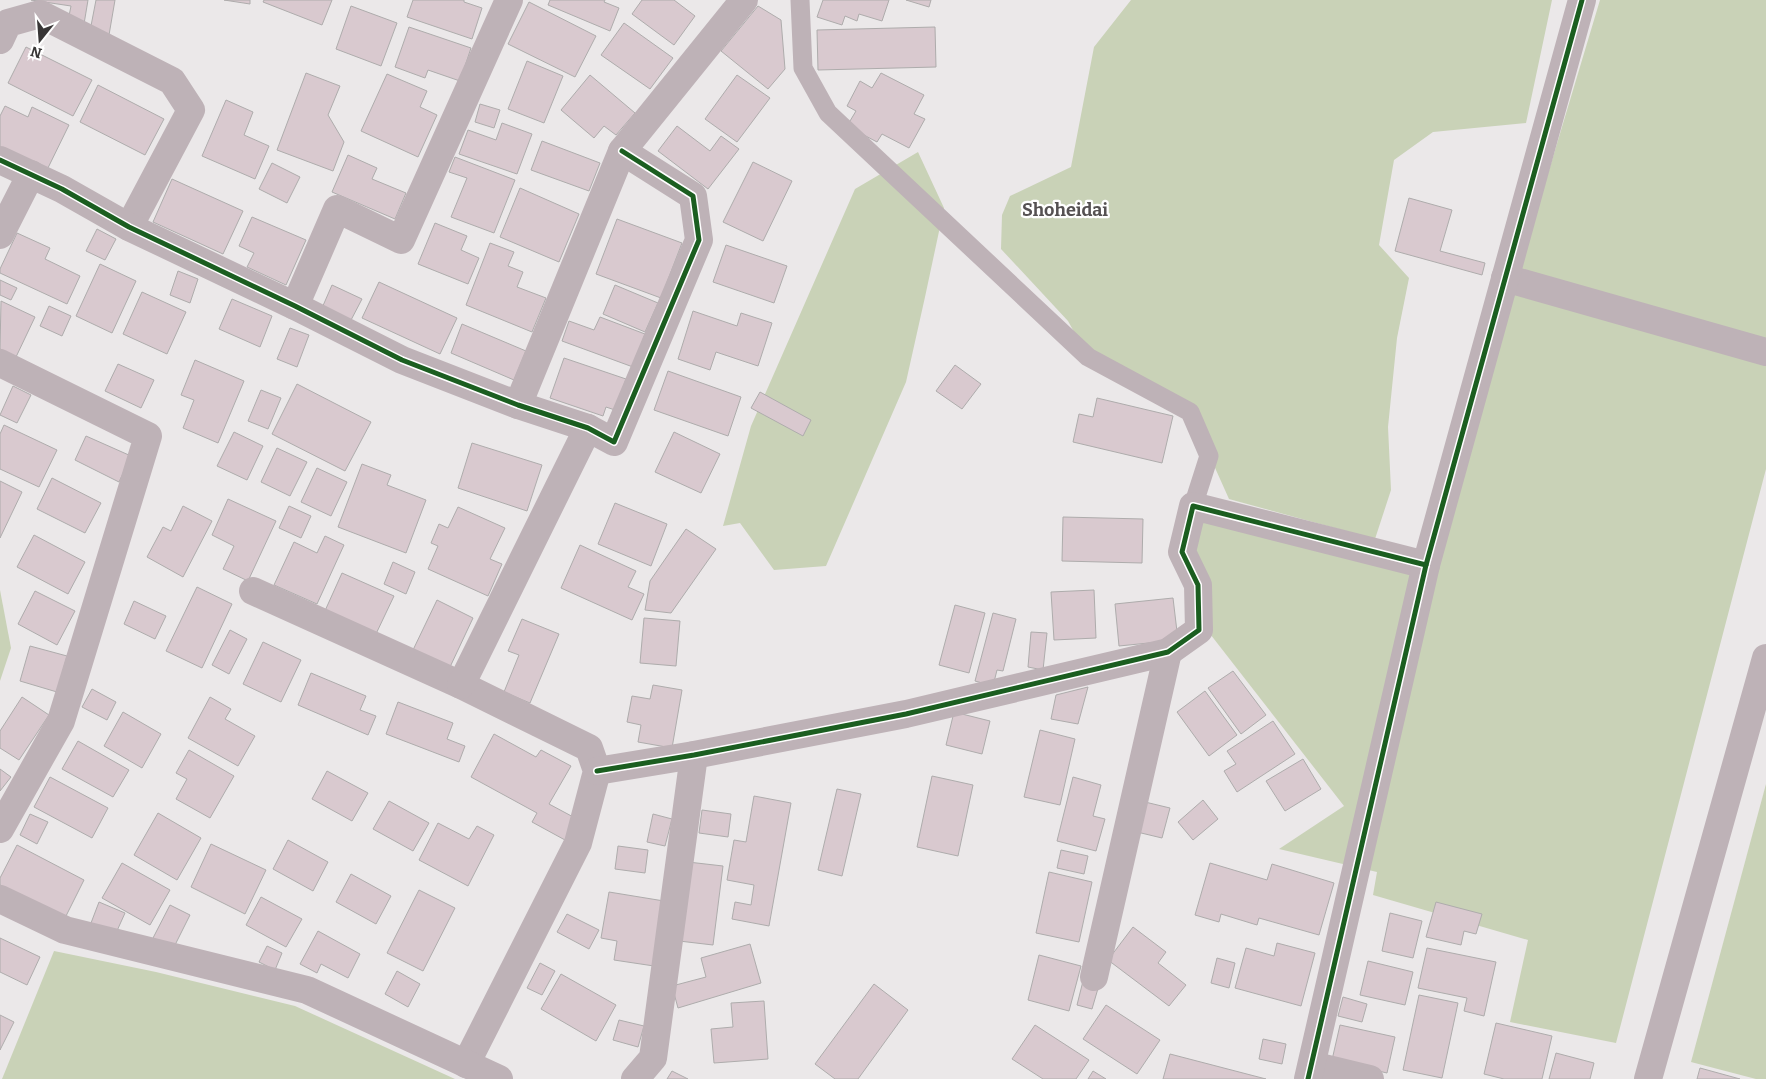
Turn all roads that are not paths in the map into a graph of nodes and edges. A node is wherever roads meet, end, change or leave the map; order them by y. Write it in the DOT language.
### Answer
graph roads {
  1 [pos="509,0"];
  2 [pos="744,0"];
  3 [pos="800,0"];
  4 [pos="1582,0"];
  5 [pos="0,40"];
  6 [pos="622,151"];
  7 [pos="0,160"];
  8 [pos="31,174"];
  9 [pos="129,228"];
  10 [pos="0,235"];
  11 [pos="1505,278"];
  12 [pos="295,306"];
  13 [pos="1766,352"];
  14 [pos="0,363"];
  15 [pos="518,405"];
  16 [pos="588,428"];
  17 [pos="1193,506"];
  18 [pos="1426,565"];
  19 [pos="253,591"];
  20 [pos="1168,652"];
  21 [pos="1766,658"];
  22 [pos="461,684"];
  23 [pos="694,755"];
  24 [pos="597,771"];
  25 [pos="0,829"];
  26 [pos="0,899"];
  27 [pos="1094,977"];
  28 [pos="466,1064"];
  29 [pos="1310,1072"];
  30 [pos="499,1079"];
  31 [pos="635,1079"];
  32 [pos="1370,1079"];
  33 [pos="1648,1079"];
  1 -- 12 [label="street"];
  2 -- 6 [label="street"];
  3 -- 17 [label="lane"];
  4 -- 11 [label="street"];
  5 -- 9 [label="street"];
  6 -- 15 [label="street"];
  6 -- 16 [label="street"];
  7 -- 8 [label="street"];
  8 -- 9 [label="street"];
  8 -- 10 [label="street"];
  9 -- 12 [label="street"];
  11 -- 13 [label="street"];
  11 -- 18 [label="street"];
  12 -- 15 [label="street"];
  14 -- 25 [label="street"];
  15 -- 16 [label="street"];
  16 -- 22 [label="street"];
  17 -- 18 [label="street"];
  17 -- 20 [label="street"];
  18 -- 29 [label="street"];
  19 -- 22 [label="street"];
  20 -- 23 [label="street"];
  20 -- 27 [label="street"];
  21 -- 33 [label="street"];
  22 -- 24 [label="street"];
  23 -- 24 [label="street"];
  23 -- 31 [label="street"];
  24 -- 28 [label="street"];
  26 -- 28 [label="street"];
  28 -- 30 [label="street"];
  29 -- 32 [label="street"];
}
